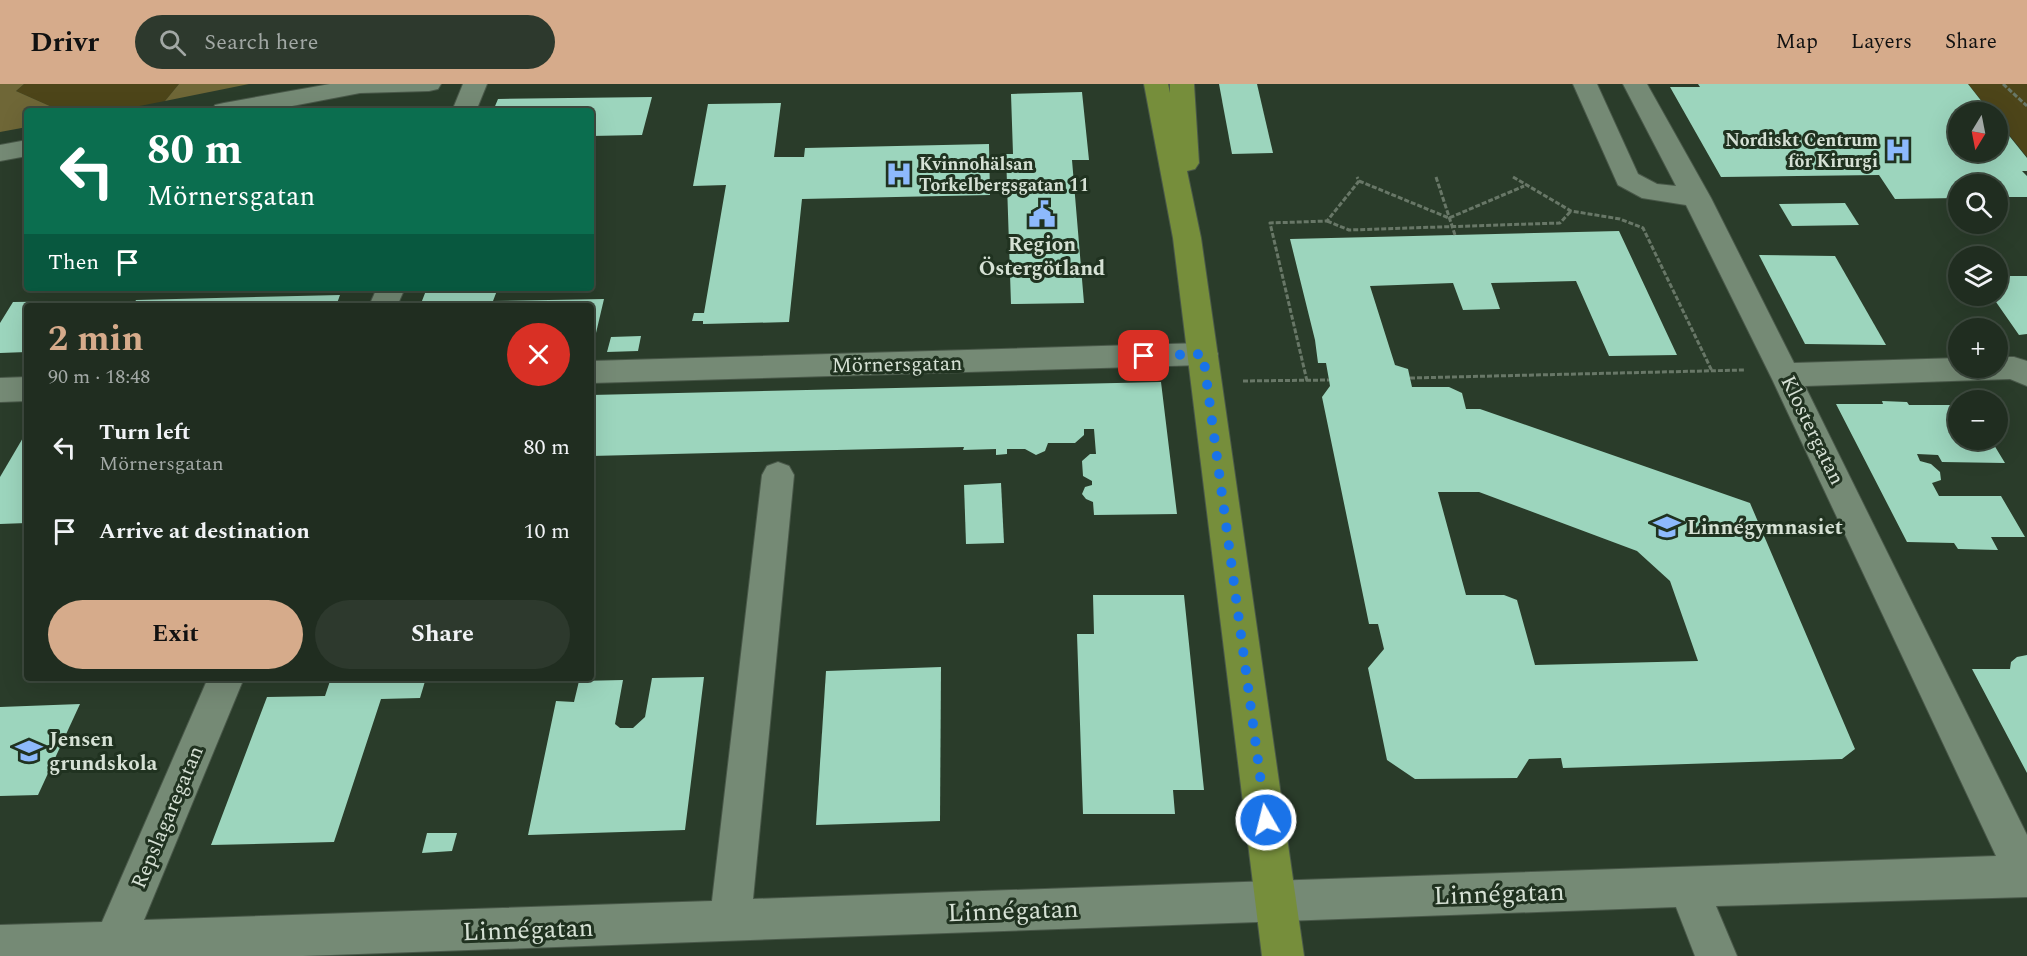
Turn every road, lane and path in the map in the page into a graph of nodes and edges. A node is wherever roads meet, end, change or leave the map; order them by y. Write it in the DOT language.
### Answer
graph roads {
  1 [pos="429,84"];
  2 [pos="475,84"];
  3 [pos="1156,84"];
  4 [pos="1182,84"];
  5 [pos="1585,84"];
  6 [pos="1635,84"];
  7 [pos="2003,84"];
  8 [pos="2027,106"];
  9 [pos="240,108"];
  10 [pos="465,108"];
  11 [pos="24,149"];
  12 [pos="0,153"];
  13 [pos="1436,177"];
  14 [pos="1513,177"];
  15 [pos="1358,179"];
  16 [pos="1524,186"];
  17 [pos="1698,198"];
  18 [pos="1571,211"];
  19 [pos="1449,218"];
  20 [pos="1327,221"];
  21 [pos="1453,228"];
  22 [pos="1455,235"];
  23 [pos="1187,238"];
  24 [pos="1948,356"];
  25 [pos="1782,366"];
  26 [pos="1205,368"];
  27 [pos="1712,370"];
  28 [pos="594,372"];
  29 [pos="2027,375"];
  30 [pos="1410,378"];
  31 [pos="1329,380"];
  32 [pos="1307,381"];
  33 [pos="24,389"];
  34 [pos="0,390"];
  35 [pos="778,475"];
  36 [pos="225,681"];
  37 [pos="2027,876"];
  38 [pos="1688,886"];
  39 [pos="1277,900"];
  40 [pos="730,922"];
  41 [pos="0,946"];
  42 [pos="110,950"];
  43 [pos="1283,956"];
  44 [pos="1716,956"];
  1 -- 9 [label="street"];
  2 -- 10 [label="street"];
  3 -- 23 [label="main road"];
  4 -- 23 [label="main road"];
  5 -- 17 [label="street"];
  6 -- 17 [label="street, Klostergatan"];
  7 -- 8 [label="path"];
  11 -- 12 [label="street"];
  13 -- 19 [label="path"];
  14 -- 16 [label="path"];
  15 -- 19 [label="path"];
  15 -- 20 [label="path"];
  16 -- 18 [label="path"];
  16 -- 19 [label="path"];
  17 -- 25 [label="street, Klostergatan"];
  18 -- 21 [label="path"];
  18 -- 27 [label="path"];
  19 -- 21 [label="path"];
  20 -- 21 [label="path"];
  20 -- 32 [label="path"];
  21 -- 22 [label="path"];
  23 -- 26 [label="main road"];
  24 -- 25 [label="street"];
  25 -- 27 [label="path"];
  25 -- 29 [label="street"];
  25 -- 37 [label="street, Klostergatan"];
  26 -- 28 [label="street, Mörnersgatan"];
  26 -- 32 [label="path"];
  26 -- 39 [label="main road"];
  27 -- 30 [label="path"];
  31 -- 32 [label="path"];
  33 -- 34 [label="street"];
  35 -- 40 [label="street"];
  36 -- 42 [label="street, Repslagaregatan"];
  37 -- 38 [label="street, Linnégatan"];
  38 -- 39 [label="street, Linnégatan"];
  38 -- 44 [label="street"];
  39 -- 40 [label="street, Linnégatan"];
  39 -- 43 [label="main road"];
  40 -- 42 [label="street, Linnégatan"];
  41 -- 42 [label="street, Linnégatan"];
}
